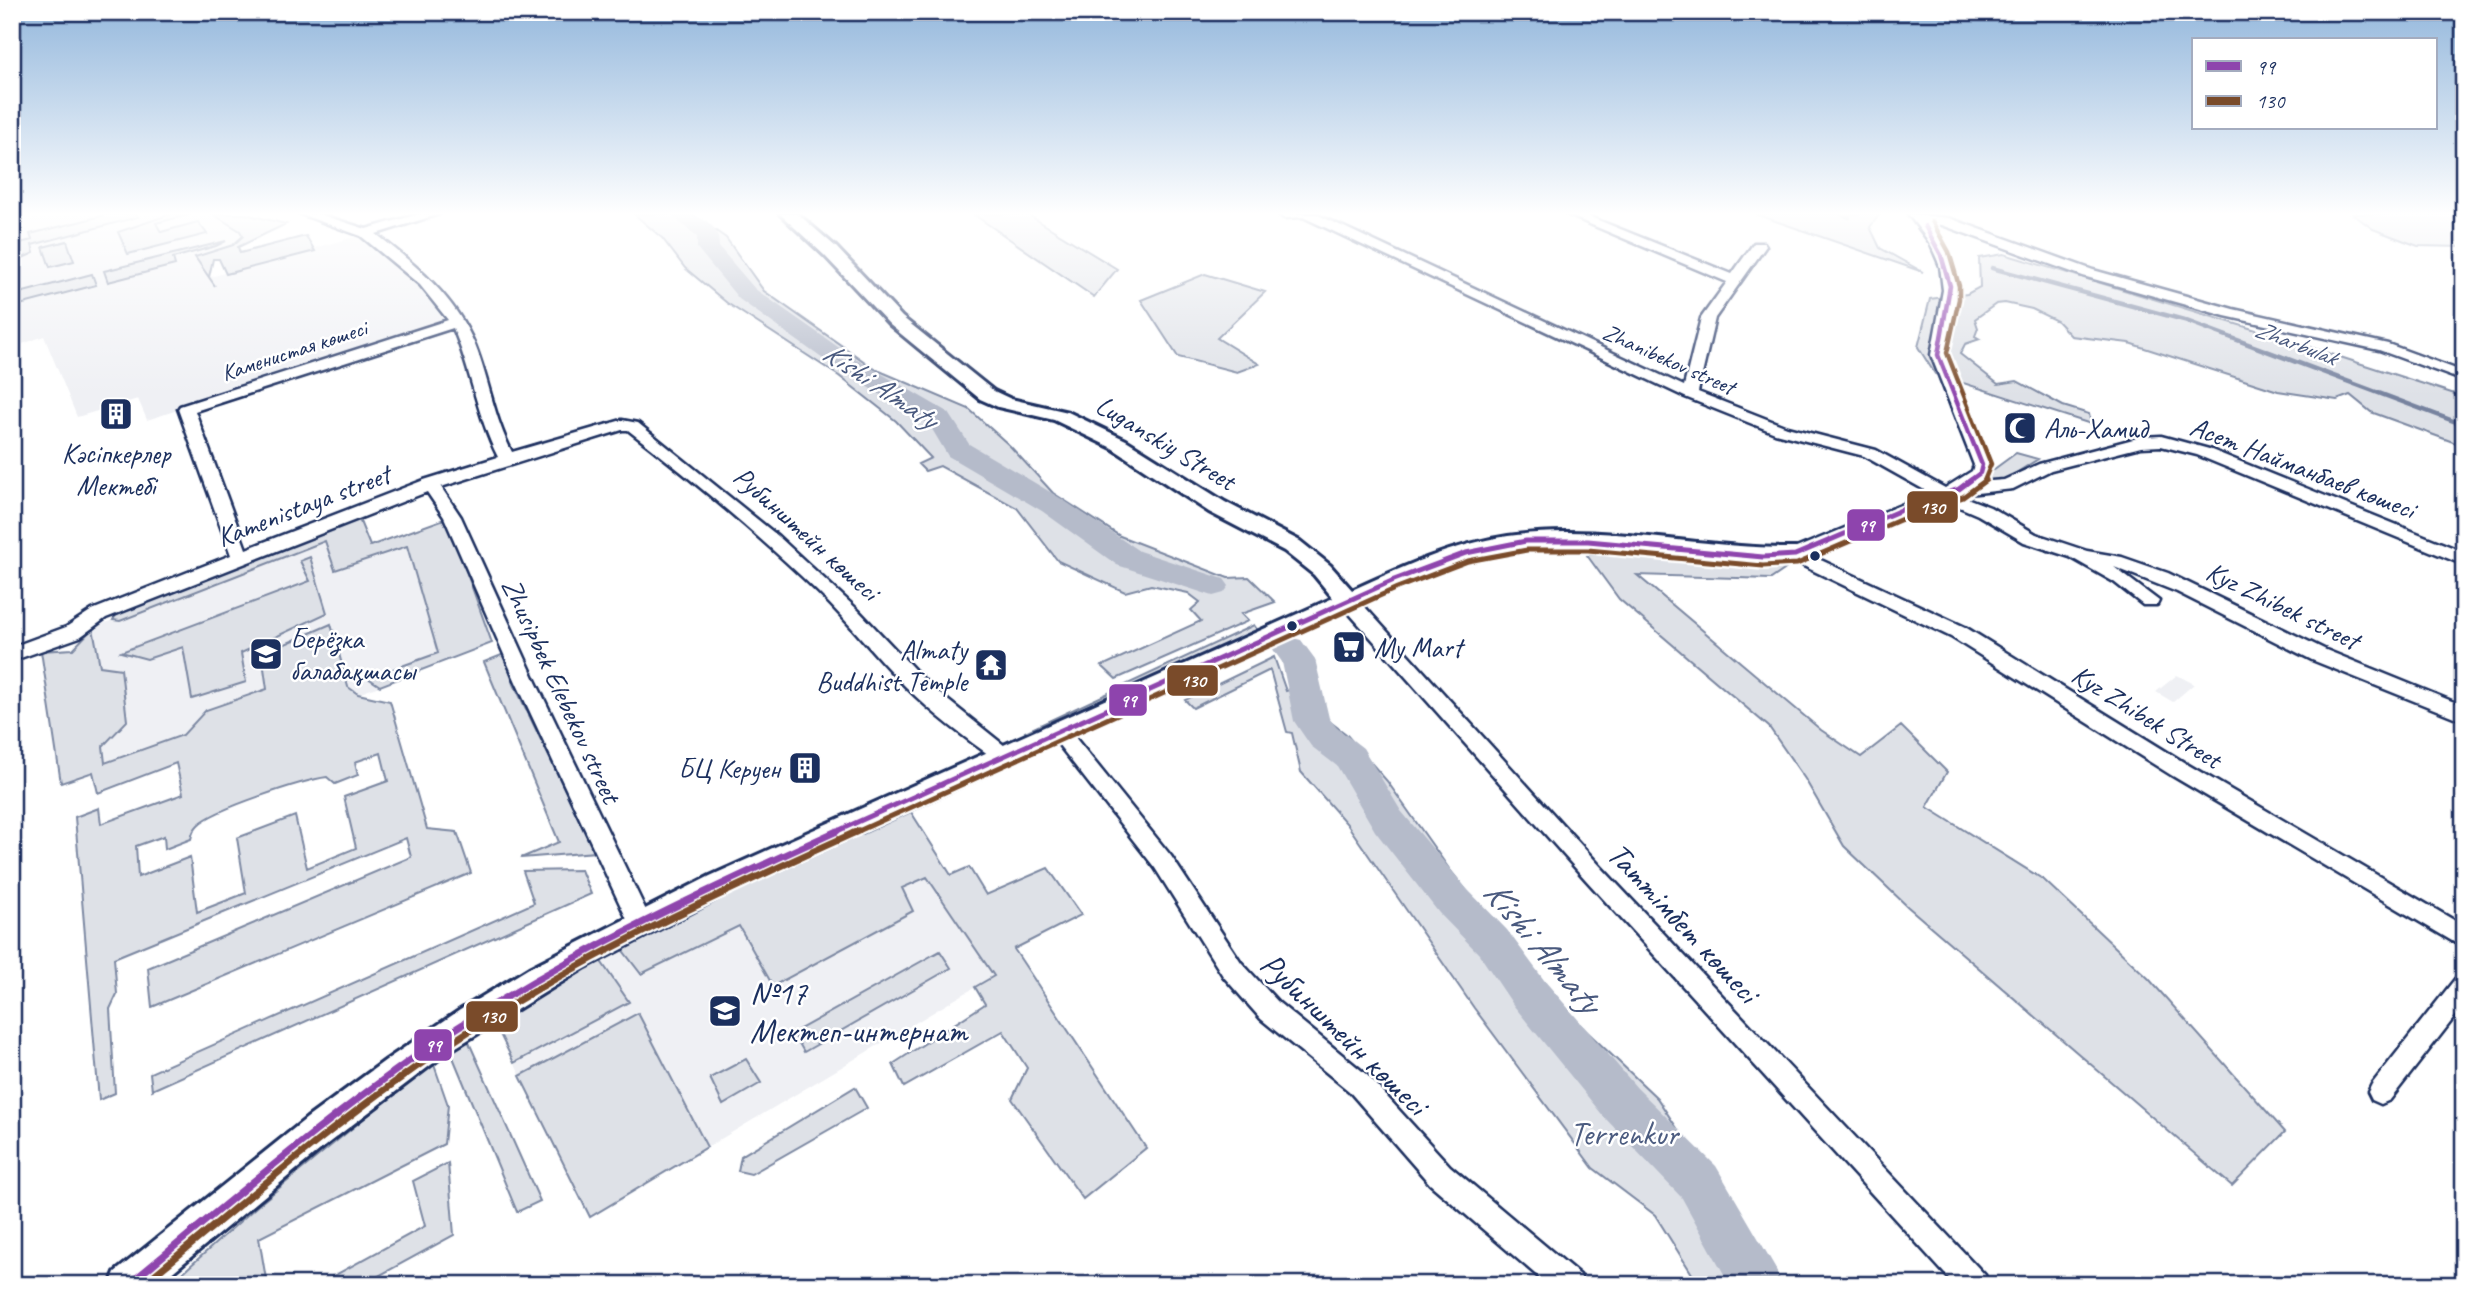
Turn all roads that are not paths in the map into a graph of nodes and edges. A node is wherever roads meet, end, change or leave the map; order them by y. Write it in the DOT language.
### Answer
graph roads {
  1 [pos="418,275"];
  2 [pos="852,275"];
  3 [pos="1433,275"];
  4 [pos="1720,275"];
  5 [pos="1740,275"];
  6 [pos="1948,275"];
  7 [pos="2093,275"];
  8 [pos="1736,281"];
  9 [pos="456,322"];
  10 [pos="2464,377"];
  11 [pos="1690,394"];
  12 [pos="622,425"];
  13 [pos="506,457"];
  14 [pos="430,484"];
  15 [pos="1951,492"];
  16 [pos="2076,553"];
  17 [pos="1795,555"];
  18 [pos="241,558"];
  19 [pos="2464,559"];
  20 [pos="1348,600"];
  21 [pos="2150,601"];
  22 [pos="12,654"];
  23 [pos="2464,714"];
  24 [pos="1058,730"];
  25 [pos="1003,755"];
  26 [pos="640,923"];
  27 [pos="2464,938"];
  28 [pos="2464,986"];
  29 [pos="2381,1092"];
  30 [pos="128,1285"];
  31 [pos="1570,1285"];
  32 [pos="1975,1285"];
  1 -- 9 [label="street"];
  2 -- 20 [label="street, Luganskiy Street"];
  3 -- 11 [label="street, Zhanibekov street"];
  4 -- 8 [label="street"];
  5 -- 8 [label="street"];
  6 -- 15 [label="street"];
  7 -- 10 [label="street"];
  8 -- 11 [label="street"];
  9 -- 13 [label="street"];
  9 -- 18 [label="street, Каменистая көшесі"];
  11 -- 15 [label="street, Zhanibekov street"];
  12 -- 13 [label="street, Kamenistaya street"];
  12 -- 25 [label="street, Рубинштейн көшесі"];
  13 -- 14 [label="street, Kamenistaya street"];
  14 -- 18 [label="street, Kamenistaya street"];
  14 -- 26 [label="street, Zhusipbek Elebekov street"];
  15 -- 16 [label="street, Kyz Zhibek street"];
  15 -- 17 [label="street"];
  15 -- 19 [label="street, Асет Найманбаев көшесі"];
  16 -- 21 [label="street, Kyz Zhibek street"];
  16 -- 23 [label="street, Kyz Zhibek street"];
  17 -- 20 [label="street"];
  17 -- 27 [label="street, Kyz Zhibek Street"];
  18 -- 22 [label="street, Kamenistaya street"];
  20 -- 24 [label="street"];
  20 -- 32 [label="street, Таттімбет көшесі"];
  24 -- 25 [label="street"];
  24 -- 31 [label="street, Рубинштейн көшесі"];
  25 -- 26 [label="street"];
  26 -- 30 [label="street"];
  28 -- 29 [label="street"];
}
